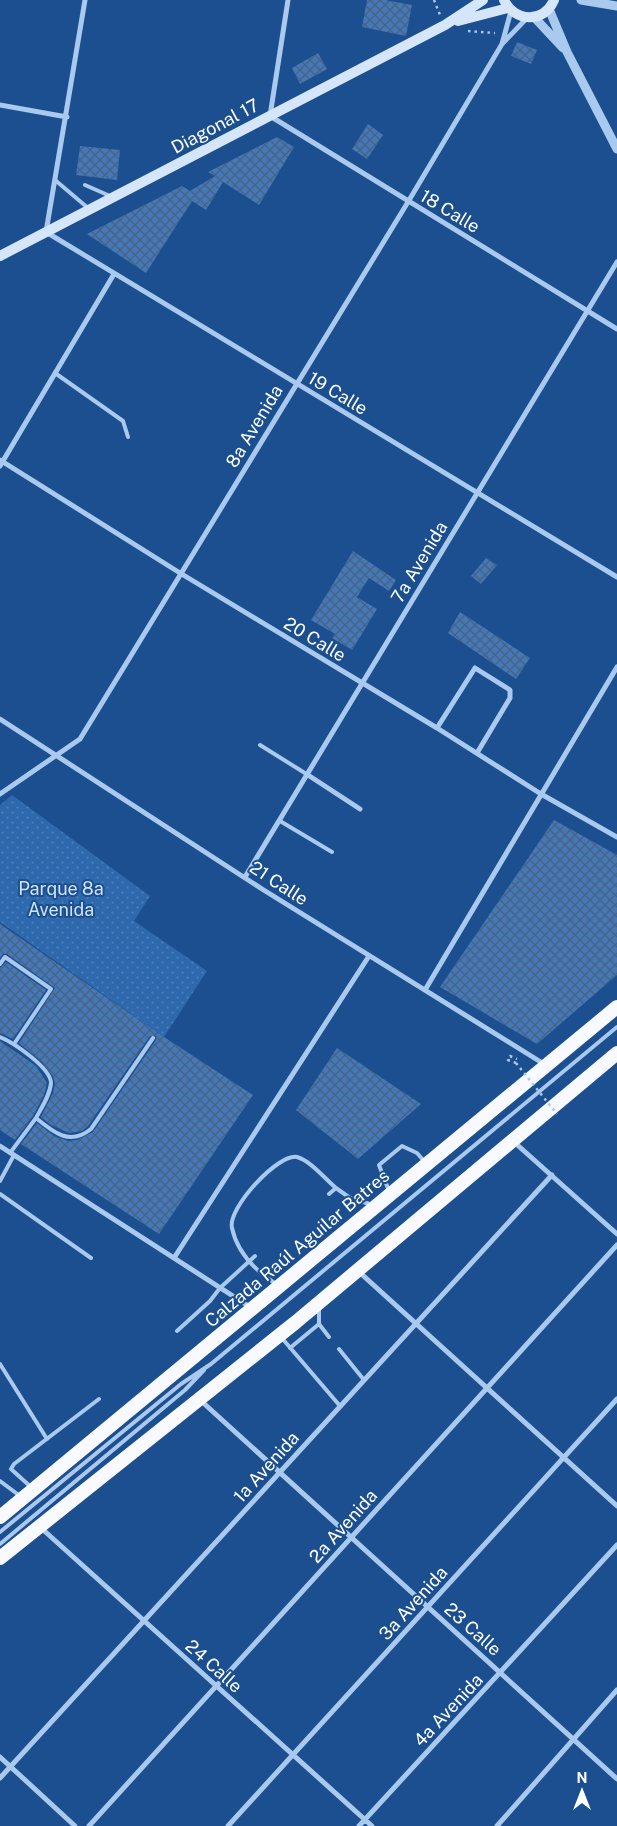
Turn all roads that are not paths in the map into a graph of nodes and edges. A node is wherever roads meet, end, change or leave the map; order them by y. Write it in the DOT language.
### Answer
graph roads {
  1 [pos="85,0"];
  2 [pos="288,0"];
  3 [pos="483,0"];
  4 [pos="581,0"];
  5 [pos="471,4"];
  6 [pos="551,4"];
  7 [pos="508,6"];
  8 [pos="617,6"];
  9 [pos="530,18"];
  10 [pos="445,25"];
  11 [pos="502,44"];
  12 [pos="567,52"];
  13 [pos="0,105"];
  14 [pos="270,116"];
  15 [pos="66,118"];
  16 [pos="617,149"];
  17 [pos="55,180"];
  18 [pos="85,185"];
  19 [pos="113,198"];
  20 [pos="408,202"];
  21 [pos="89,210"];
  22 [pos="46,232"];
  23 [pos="0,256"];
  24 [pos="617,262"];
  25 [pos="114,274"];
  26 [pos="587,311"];
  27 [pos="617,329"];
  28 [pos="55,373"];
  29 [pos="296,384"];
  30 [pos="128,437"];
  31 [pos="1,462"];
  32 [pos="477,493"];
  33 [pos="180,573"];
  34 [pos="617,577"];
  35 [pos="617,667"];
  36 [pos="362,684"];
  37 [pos="0,719"];
  38 [pos="436,728"];
  39 [pos="260,745"];
  40 [pos="477,753"];
  41 [pos="56,755"];
  42 [pos="308,775"];
  43 [pos="0,794"];
  44 [pos="541,794"];
  45 [pos="360,809"];
  46 [pos="280,821"];
  47 [pos="617,837"];
  48 [pos="332,852"];
  49 [pos="245,877"];
  50 [pos="369,956"];
  51 [pos="0,964"];
  52 [pos="424,990"];
  53 [pos="617,1008"];
  54 [pos="617,1027"];
  55 [pos="0,1037"];
  56 [pos="154,1038"];
  57 [pos="14,1044"];
  58 [pos="617,1053"];
  59 [pos="547,1066"];
  60 [pos="36,1118"];
  61 [pos="512,1140"];
  62 [pos="0,1146"];
  63 [pos="12,1154"];
  64 [pos="427,1165"];
  65 [pos="552,1175"];
  66 [pos="0,1181"];
  67 [pos="336,1188"];
  68 [pos="0,1194"];
  69 [pos="329,1194"];
  70 [pos="391,1194"];
  71 [pos="378,1206"];
  72 [pos="617,1234"];
  73 [pos="617,1245"];
  74 [pos="254,1256"];
  75 [pos="91,1258"];
  76 [pos="174,1258"];
  77 [pos="248,1262"];
  78 [pos="358,1271"];
  79 [pos="280,1287"];
  80 [pos="220,1288"];
  81 [pos="319,1303"];
  82 [pos="253,1309"];
  83 [pos="319,1324"];
  84 [pos="416,1324"];
  85 [pos="177,1331"];
  86 [pos="280,1335"];
  87 [pos="329,1337"];
  88 [pos="290,1348"];
  89 [pos="339,1349"];
  90 [pos="0,1364"];
  91 [pos="210,1364"];
  92 [pos="364,1380"];
  93 [pos="487,1388"];
  94 [pos="98,1399"];
  95 [pos="199,1399"];
  96 [pos="617,1399"];
  97 [pos="340,1406"];
  98 [pos="47,1439"];
  99 [pos="564,1458"];
  100 [pos="280,1472"];
  101 [pos="0,1481"];
  102 [pos="28,1494"];
  103 [pos="617,1506"];
  104 [pos="0,1517"];
  105 [pos="39,1526"];
  106 [pos="0,1532"];
  107 [pos="351,1538"];
  108 [pos="0,1544"];
  109 [pos="617,1545"];
  110 [pos="0,1558"];
  111 [pos="428,1607"];
  112 [pos="144,1621"];
  113 [pos="501,1673"];
  114 [pos="216,1686"];
  115 [pos="617,1690"];
  116 [pos="573,1739"];
  117 [pos="293,1755"];
  118 [pos="0,1757"];
  119 [pos="10,1767"];
  120 [pos="0,1778"];
  121 [pos="617,1779"];
  122 [pos="365,1820"];
  123 [pos="75,1826"];
  124 [pos="89,1826"];
  125 [pos="228,1826"];
  126 [pos="359,1826"];
  127 [pos="372,1826"];
  128 [pos="497,1826"];
  1 -- 15 [label="street"];
  2 -- 14 [label="street"];
  3 -- 5 [label="main road, Diagonal 17"];
  4 -- 8 [label="street"];
  5 -- 10 [label="main road, Diagonal 17"];
  6 -- 9 [label="main road"];
  6 -- 12 [label="street"];
  7 -- 9 [label="main road"];
  7 -- 10 [label="main road, Diagonal 17"];
  7 -- 11 [label="street, 8a Avenida"];
  9 -- 11 [label="street, 8a Avenida"];
  9 -- 12 [label="street"];
  10 -- 14 [label="main road, Diagonal 17"];
  11 -- 20 [label="street, 8a Avenida"];
  12 -- 16 [label="street"];
  13 -- 15 [label="street"];
  14 -- 19 [label="main road, Diagonal 17"];
  14 -- 20 [label="street, 18 Calle"];
  15 -- 17 [label="street"];
  17 -- 21 [label="lane"];
  17 -- 22 [label="street"];
  18 -- 19 [label="lane"];
  19 -- 21 [label="main road, Diagonal 17"];
  20 -- 26 [label="street, 18 Calle"];
  20 -- 29 [label="street, 8a Avenida"];
  21 -- 22 [label="main road, Diagonal 17"];
  22 -- 23 [label="main road, Diagonal 17"];
  22 -- 25 [label="street, 19 Calle"];
  24 -- 26 [label="street, 7a Avenida"];
  25 -- 28 [label="street"];
  25 -- 29 [label="street, 19 Calle"];
  26 -- 27 [label="street, 18 Calle"];
  26 -- 32 [label="street, 7a Avenida"];
  28 -- 30 [label="lane"];
  28 -- 31 [label="street"];
  29 -- 32 [label="street, 19 Calle"];
  29 -- 33 [label="street, 8a Avenida"];
  31 -- 33 [label="street, 20 Calle"];
  32 -- 34 [label="street, 19 Calle"];
  32 -- 36 [label="street, 7a Avenida"];
  33 -- 36 [label="street, 20 Calle"];
  33 -- 41 [label="street, 8a Avenida"];
  35 -- 44 [label="street"];
  36 -- 38 [label="street, 20 Calle"];
  36 -- 42 [label="street, 7a Avenida"];
  37 -- 41 [label="street, 21 Calle"];
  38 -- 40 [label="street, 20 Calle"];
  38 -- 40 [label="street"];
  39 -- 42 [label="lane"];
  40 -- 44 [label="street, 20 Calle"];
  41 -- 43 [label="street, 8a Avenida"];
  41 -- 49 [label="street, 21 Calle"];
  42 -- 45 [label="street"];
  42 -- 46 [label="street, 7a Avenida"];
  44 -- 47 [label="street, 20 Calle"];
  44 -- 52 [label="street"];
  46 -- 48 [label="lane"];
  46 -- 49 [label="street, 7a Avenida"];
  49 -- 50 [label="street, 21 Calle"];
  50 -- 52 [label="street, 21 Calle"];
  50 -- 76 [label="street"];
  51 -- 57 [label="lane"];
  52 -- 59 [label="street, 21 Calle"];
  53 -- 59 [label="highway, Calzada Raúl Aguilar Batres"];
  54 -- 91 [label="lane"];
  55 -- 57 [label="lane"];
  56 -- 60 [label="lane"];
  57 -- 60 [label="lane"];
  58 -- 61 [label="highway"];
  59 -- 64 [label="highway, Calzada Raúl Aguilar Batres"];
  60 -- 63 [label="lane"];
  61 -- 65 [label="street"];
  61 -- 78 [label="highway"];
  62 -- 63 [label="street"];
  63 -- 66 [label="lane"];
  63 -- 76 [label="street"];
  64 -- 70 [label="highway, Calzada Raúl Aguilar Batres"];
  64 -- 70 [label="lane"];
  65 -- 72 [label="street"];
  65 -- 84 [label="street, 1a Avenida"];
  67 -- 69 [label="lane"];
  67 -- 71 [label="lane"];
  67 -- 77 [label="lane"];
  68 -- 75 [label="lane"];
  70 -- 71 [label="highway, Calzada Raúl Aguilar Batres"];
  71 -- 79 [label="highway, Calzada Raúl Aguilar Batres"];
  73 -- 93 [label="street, 2a Avenida"];
  74 -- 77 [label="lane"];
  76 -- 80 [label="street"];
  77 -- 79 [label="lane"];
  77 -- 80 [label="lane"];
  78 -- 81 [label="highway"];
  78 -- 84 [label="street"];
  79 -- 82 [label="highway, Calzada Raúl Aguilar Batres"];
  80 -- 82 [label="street"];
  80 -- 85 [label="lane"];
  81 -- 83 [label="lane"];
  81 -- 86 [label="highway"];
  82 -- 102 [label="highway, Calzada Raúl Aguilar Batres"];
  83 -- 87 [label="lane"];
  83 -- 88 [label="lane"];
  84 -- 92 [label="street, 1a Avenida"];
  84 -- 93 [label="street"];
  86 -- 88 [label="lane"];
  86 -- 95 [label="highway"];
  88 -- 97 [label="lane"];
  89 -- 92 [label="lane"];
  90 -- 98 [label="lane"];
  91 -- 106 [label="lane"];
  91 -- 108 [label="lane"];
  92 -- 97 [label="street, 1a Avenida"];
  93 -- 99 [label="street"];
  93 -- 107 [label="street, 2a Avenida"];
  94 -- 98 [label="lane"];
  95 -- 100 [label="street, 23 Calle"];
  95 -- 105 [label="highway"];
  96 -- 99 [label="street, 3a Avenida"];
  97 -- 100 [label="street, 1a Avenida"];
  98 -- 102 [label="lane"];
  99 -- 103 [label="street"];
  99 -- 111 [label="street, 3a Avenida"];
  100 -- 107 [label="street, 23 Calle"];
  100 -- 112 [label="street, 1a Avenida"];
  101 -- 102 [label="lane"];
  102 -- 104 [label="highway, Calzada Raúl Aguilar Batres"];
  105 -- 110 [label="highway"];
  105 -- 112 [label="street, 24 Calle"];
  107 -- 111 [label="street, 23 Calle"];
  107 -- 114 [label="street, 2a Avenida"];
  109 -- 113 [label="street, 4a Avenida"];
  111 -- 113 [label="street, 23 Calle"];
  111 -- 117 [label="street, 3a Avenida"];
  112 -- 114 [label="street, 24 Calle"];
  112 -- 119 [label="street, 1a Avenida"];
  113 -- 116 [label="street, 23 Calle"];
  113 -- 122 [label="street, 4a Avenida"];
  114 -- 117 [label="street, 24 Calle"];
  114 -- 124 [label="street, 2a Avenida"];
  115 -- 116 [label="street"];
  116 -- 121 [label="street, 23 Calle"];
  116 -- 128 [label="street"];
  117 -- 122 [label="street, 24 Calle"];
  117 -- 125 [label="street, 3a Avenida"];
  118 -- 119 [label="street"];
  119 -- 120 [label="street, 1a Avenida"];
  119 -- 123 [label="street"];
  122 -- 126 [label="street, 4a Avenida"];
  122 -- 127 [label="street, 24 Calle"];
}
